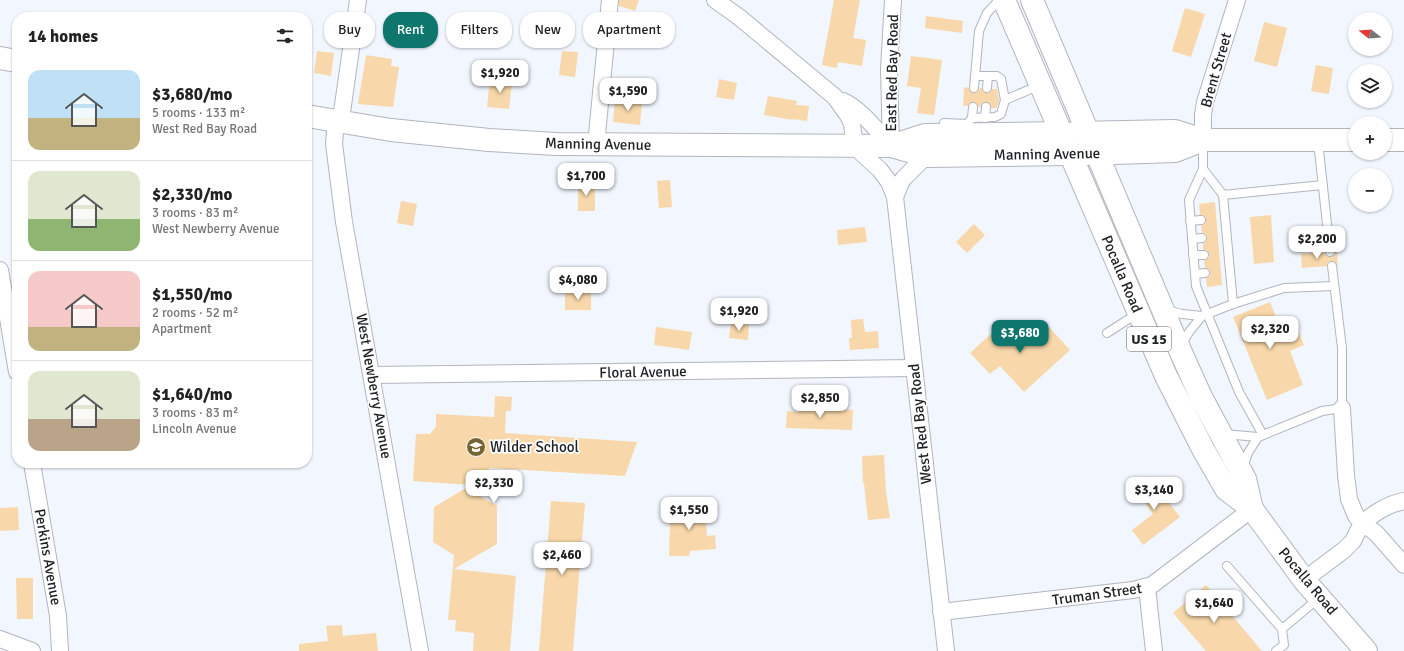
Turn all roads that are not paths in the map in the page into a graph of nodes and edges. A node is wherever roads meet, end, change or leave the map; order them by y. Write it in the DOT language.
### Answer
graph roads {
  1 [pos="358,0"];
  2 [pos="610,0"];
  3 [pos="715,0"];
  4 [pos="893,0"];
  5 [pos="998,0"];
  6 [pos="1004,0"];
  7 [pos="1032,0"];
  8 [pos="1237,0"];
  9 [pos="0,58"];
  10 [pos="12,60"];
  11 [pos="976,76"];
  12 [pos="988,76"];
  13 [pos="1040,84"];
  14 [pos="974,88"];
  15 [pos="987,88"];
  16 [pos="835,97"];
  17 [pos="1005,100"];
  18 [pos="973,107"];
  19 [pos="986,107"];
  20 [pos="312,117"];
  21 [pos="972,118"];
  22 [pos="338,121"];
  23 [pos="992,123"];
  24 [pos="1088,133"];
  25 [pos="1061,134"];
  26 [pos="944,135"];
  27 [pos="1203,140"];
  28 [pos="1318,140"];
  29 [pos="1348,140"];
  30 [pos="1392,140"];
  31 [pos="1404,140"];
  32 [pos="596,145"];
  33 [pos="891,146"];
  34 [pos="855,147"];
  35 [pos="1096,153"];
  36 [pos="1070,154"];
  37 [pos="926,156"];
  38 [pos="1203,170"];
  39 [pos="1323,185"];
  40 [pos="1223,195"];
  41 [pos="895,197"];
  42 [pos="1216,218"];
  43 [pos="1225,218"];
  44 [pos="1201,220"];
  45 [pos="1190,221"];
  46 [pos="1226,236"];
  47 [pos="1218,237"];
  48 [pos="1202,238"];
  49 [pos="1192,239"];
  50 [pos="1330,252"];
  51 [pos="1228,253"];
  52 [pos="1219,254"];
  53 [pos="1194,255"];
  54 [pos="1204,255"];
  55 [pos="1332,266"];
  56 [pos="0,270"];
  57 [pos="1230,270"];
  58 [pos="1221,271"];
  59 [pos="1206,273"];
  60 [pos="1195,274"];
  61 [pos="1334,286"];
  62 [pos="1233,304"];
  63 [pos="1162,310"];
  64 [pos="1138,312"];
  65 [pos="1204,315"];
  66 [pos="1107,333"];
  67 [pos="12,342"];
  68 [pos="1179,348"];
  69 [pos="914,368"];
  70 [pos="372,375"];
  71 [pos="1342,408"];
  72 [pos="1219,433"];
  73 [pos="1260,436"];
  74 [pos="33,468"];
  75 [pos="1241,471"];
  76 [pos="1404,501"];
  77 [pos="1252,509"];
  78 [pos="1362,523"];
  79 [pos="1404,565"];
  80 [pos="1227,566"];
  81 [pos="1304,580"];
  82 [pos="1147,587"];
  83 [pos="1320,598"];
  84 [pos="942,612"];
  85 [pos="1282,629"];
  86 [pos="0,639"];
  87 [pos="1365,650"];
  88 [pos="32,651"];
  89 [pos="60,651"];
  90 [pos="420,651"];
  91 [pos="946,651"];
  92 [pos="1154,651"];
  93 [pos="1276,651"];
  1 -- 22 [label="street, West Newberry Avenue"];
  2 -- 32 [label="street"];
  3 -- 16 [label="street"];
  4 -- 33 [label="street, East Red Bay Road"];
  5 -- 11 [label="lane"];
  6 -- 13 [label="main road, US 15"];
  7 -- 24 [label="main road, US 15"];
  8 -- 27 [label="street, Brent Street"];
  9 -- 10 [label="main road"];
  11 -- 12 [label="lane"];
  11 -- 14 [label="lane"];
  12 -- 15 [label="lane"];
  12 -- 17 [label="lane"];
  13 -- 17 [label="lane"];
  13 -- 25 [label="main road, US 15"];
  16 -- 33 [label="street"];
  16 -- 34 [label="street"];
  17 -- 23 [label="lane"];
  18 -- 21 [label="lane"];
  19 -- 23 [label="lane"];
  20 -- 22 [label="main road, Manning Avenue"];
  21 -- 23 [label="lane"];
  21 -- 26 [label="lane"];
  22 -- 32 [label="main road, Manning Avenue"];
  22 -- 70 [label="street, West Newberry Avenue"];
  23 -- 25 [label="main road, Manning Avenue"];
  23 -- 26 [label="main road, Manning Avenue"];
  24 -- 25 [label="main road, Manning Avenue"];
  24 -- 27 [label="main road, Manning Avenue"];
  24 -- 35 [label="main road, US 15"];
  25 -- 36 [label="main road, Pocalla Road / US 15"];
  26 -- 33 [label="main road, Manning Avenue"];
  27 -- 28 [label="main road, Manning Avenue"];
  27 -- 35 [label="main road, Manning Avenue"];
  27 -- 38 [label="lane"];
  28 -- 29 [label="main road, Manning Avenue"];
  28 -- 39 [label="lane"];
  30 -- 31 [label="main road"];
  32 -- 34 [label="main road, Manning Avenue"];
  33 -- 34 [label="main road, Manning Avenue"];
  33 -- 37 [label="main road, Manning Avenue"];
  34 -- 41 [label="street, West Red Bay Road"];
  35 -- 36 [label="main road, Manning Avenue"];
  35 -- 63 [label="main road, Pocalla Road / US 15"];
  36 -- 37 [label="main road, Manning Avenue"];
  36 -- 64 [label="main road, Pocalla Road / US 15"];
  37 -- 41 [label="street"];
  38 -- 40 [label="lane"];
  38 -- 45 [label="lane"];
  39 -- 40 [label="lane"];
  39 -- 50 [label="lane"];
  40 -- 43 [label="lane"];
  41 -- 69 [label="street, West Red Bay Road"];
  42 -- 43 [label="lane"];
  43 -- 46 [label="lane"];
  44 -- 45 [label="lane"];
  45 -- 49 [label="lane"];
  46 -- 47 [label="lane"];
  46 -- 51 [label="lane"];
  48 -- 49 [label="lane"];
  49 -- 53 [label="lane"];
  51 -- 52 [label="lane"];
  51 -- 57 [label="lane"];
  53 -- 54 [label="lane"];
  53 -- 60 [label="lane"];
  55 -- 61 [label="lane"];
  56 -- 67 [label="street"];
  57 -- 58 [label="lane"];
  57 -- 62 [label="lane"];
  59 -- 60 [label="lane"];
  60 -- 65 [label="lane"];
  61 -- 62 [label="lane"];
  61 -- 71 [label="lane"];
  62 -- 65 [label="lane"];
  63 -- 65 [label="lane"];
  63 -- 68 [label="main road, Pocalla Road / US 15"];
  64 -- 66 [label="lane"];
  64 -- 77 [label="main road, Pocalla Road / US 15"];
  65 -- 68 [label="lane"];
  65 -- 73 [label="lane"];
  68 -- 72 [label="main road, Pocalla Road / US 15"];
  69 -- 70 [label="street, Floral Avenue"];
  69 -- 84 [label="street, West Red Bay Road"];
  70 -- 90 [label="street, West Newberry Avenue"];
  71 -- 73 [label="lane"];
  71 -- 78 [label="street"];
  72 -- 73 [label="lane"];
  72 -- 75 [label="main road, Pocalla Road / US 15"];
  73 -- 75 [label="lane"];
  74 -- 89 [label="street, Perkins Avenue"];
  75 -- 77 [label="main road, Pocalla Road / US 15"];
  76 -- 78 [label="street"];
  77 -- 81 [label="main road, Pocalla Road / US 15"];
  77 -- 82 [label="street, Truman Street"];
  78 -- 79 [label="street"];
  78 -- 81 [label="street"];
  80 -- 85 [label="lane"];
  81 -- 83 [label="main road, Pocalla Road / US 15"];
  82 -- 84 [label="street, Truman Street"];
  82 -- 92 [label="street"];
  83 -- 85 [label="lane"];
  83 -- 87 [label="main road, Pocalla Road / US 15"];
  84 -- 91 [label="street, West Red Bay Road"];
  85 -- 93 [label="lane"];
  86 -- 88 [label="street"];
}
